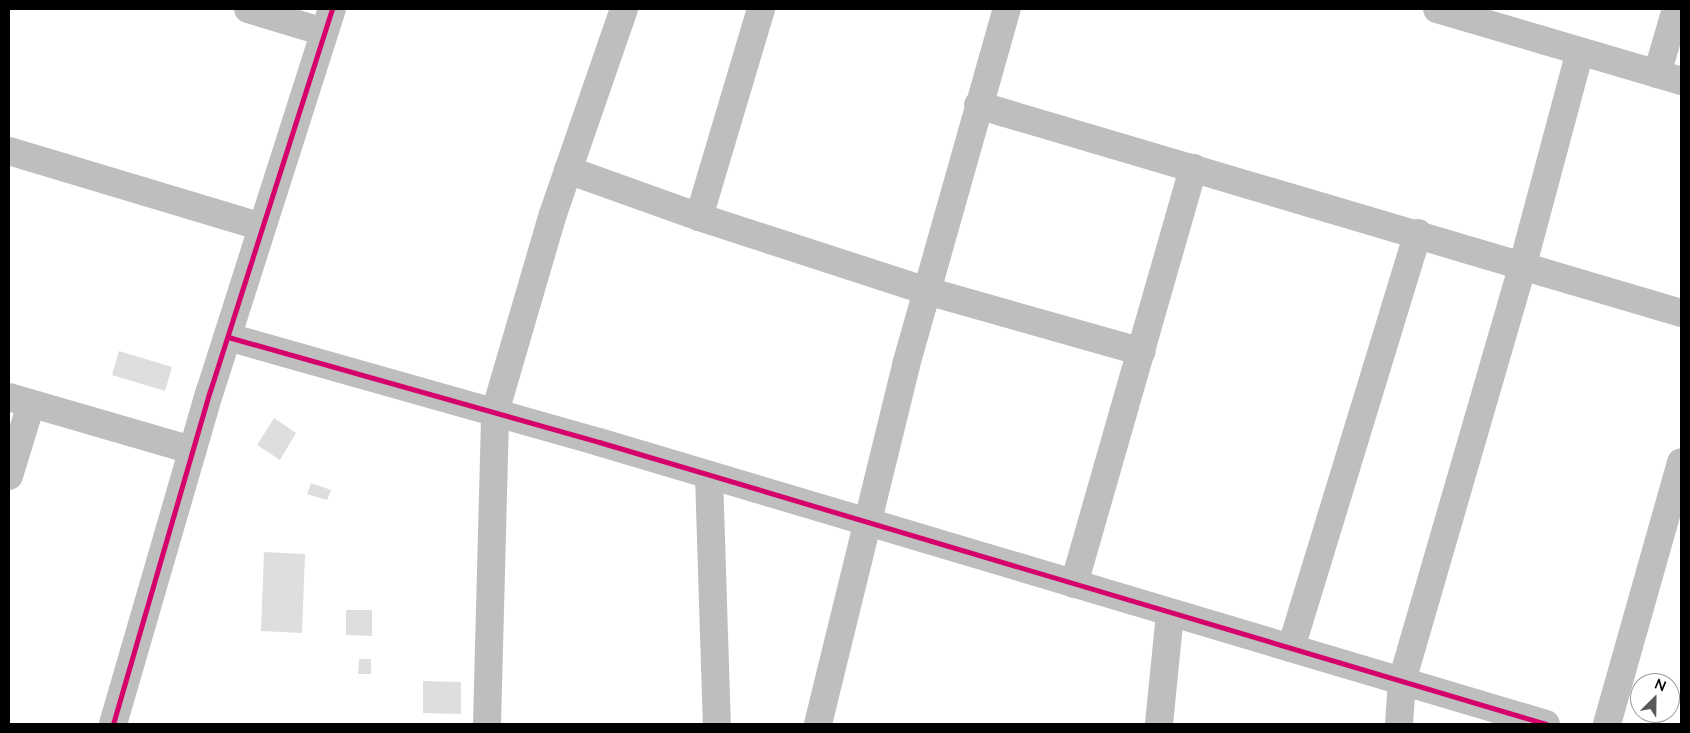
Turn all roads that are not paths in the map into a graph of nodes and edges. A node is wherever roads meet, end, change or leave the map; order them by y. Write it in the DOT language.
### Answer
graph roads {
  1 [pos="248,9"];
  2 [pos="624,9"];
  3 [pos="1007,9"];
  4 [pos="1437,9"];
  5 [pos="1676,9"];
  6 [pos="753,11"];
  7 [pos="328,20"];
  8 [pos="1580,52"];
  9 [pos="1669,77"];
  10 [pos="978,105"];
  11 [pos="9,151"];
  12 [pos="1193,168"];
  13 [pos="568,170"];
  14 [pos="699,217"];
  15 [pos="262,227"];
  16 [pos="1418,233"];
  17 [pos="1523,264"];
  18 [pos="927,291"];
  19 [pos="1681,313"];
  20 [pos="228,337"];
  21 [pos="1142,352"];
  22 [pos="20,401"];
  23 [pos="495,412"];
  24 [pos="192,450"];
  25 [pos="1681,462"];
  26 [pos="709,475"];
  27 [pos="9,476"];
  28 [pos="866,523"];
  29 [pos="1074,584"];
  30 [pos="1170,614"];
  31 [pos="1291,648"];
  32 [pos="1402,681"];
  33 [pos="118,722"];
  34 [pos="487,724"];
  35 [pos="717,724"];
  36 [pos="818,724"];
  37 [pos="1159,724"];
  38 [pos="1399,724"];
  39 [pos="1546,724"];
  40 [pos="1607,724"];
  1 -- 7 [label="street"];
  2 -- 13 [label="street"];
  3 -- 10 [label="street"];
  4 -- 8 [label="street"];
  5 -- 9 [label="street"];
  6 -- 14 [label="street"];
  7 -- 15 [label="street"];
  8 -- 9 [label="street"];
  8 -- 17 [label="street"];
  10 -- 12 [label="street"];
  10 -- 18 [label="street"];
  11 -- 15 [label="street"];
  12 -- 16 [label="street"];
  12 -- 21 [label="street"];
  13 -- 14 [label="street"];
  13 -- 23 [label="street"];
  14 -- 18 [label="street"];
  15 -- 20 [label="street"];
  16 -- 17 [label="street"];
  16 -- 31 [label="street"];
  17 -- 19 [label="street"];
  17 -- 32 [label="street"];
  18 -- 21 [label="street"];
  18 -- 28 [label="street"];
  20 -- 23 [label="street"];
  20 -- 24 [label="street"];
  21 -- 29 [label="street"];
  22 -- 24 [label="street"];
  22 -- 27 [label="street"];
  23 -- 26 [label="street"];
  23 -- 34 [label="street"];
  24 -- 33 [label="street"];
  25 -- 40 [label="street"];
  26 -- 28 [label="street"];
  26 -- 35 [label="street"];
  28 -- 29 [label="street"];
  28 -- 36 [label="street"];
  29 -- 30 [label="street"];
  30 -- 31 [label="street"];
  30 -- 37 [label="street"];
  31 -- 32 [label="street"];
  32 -- 38 [label="street"];
  32 -- 39 [label="street"];
}
